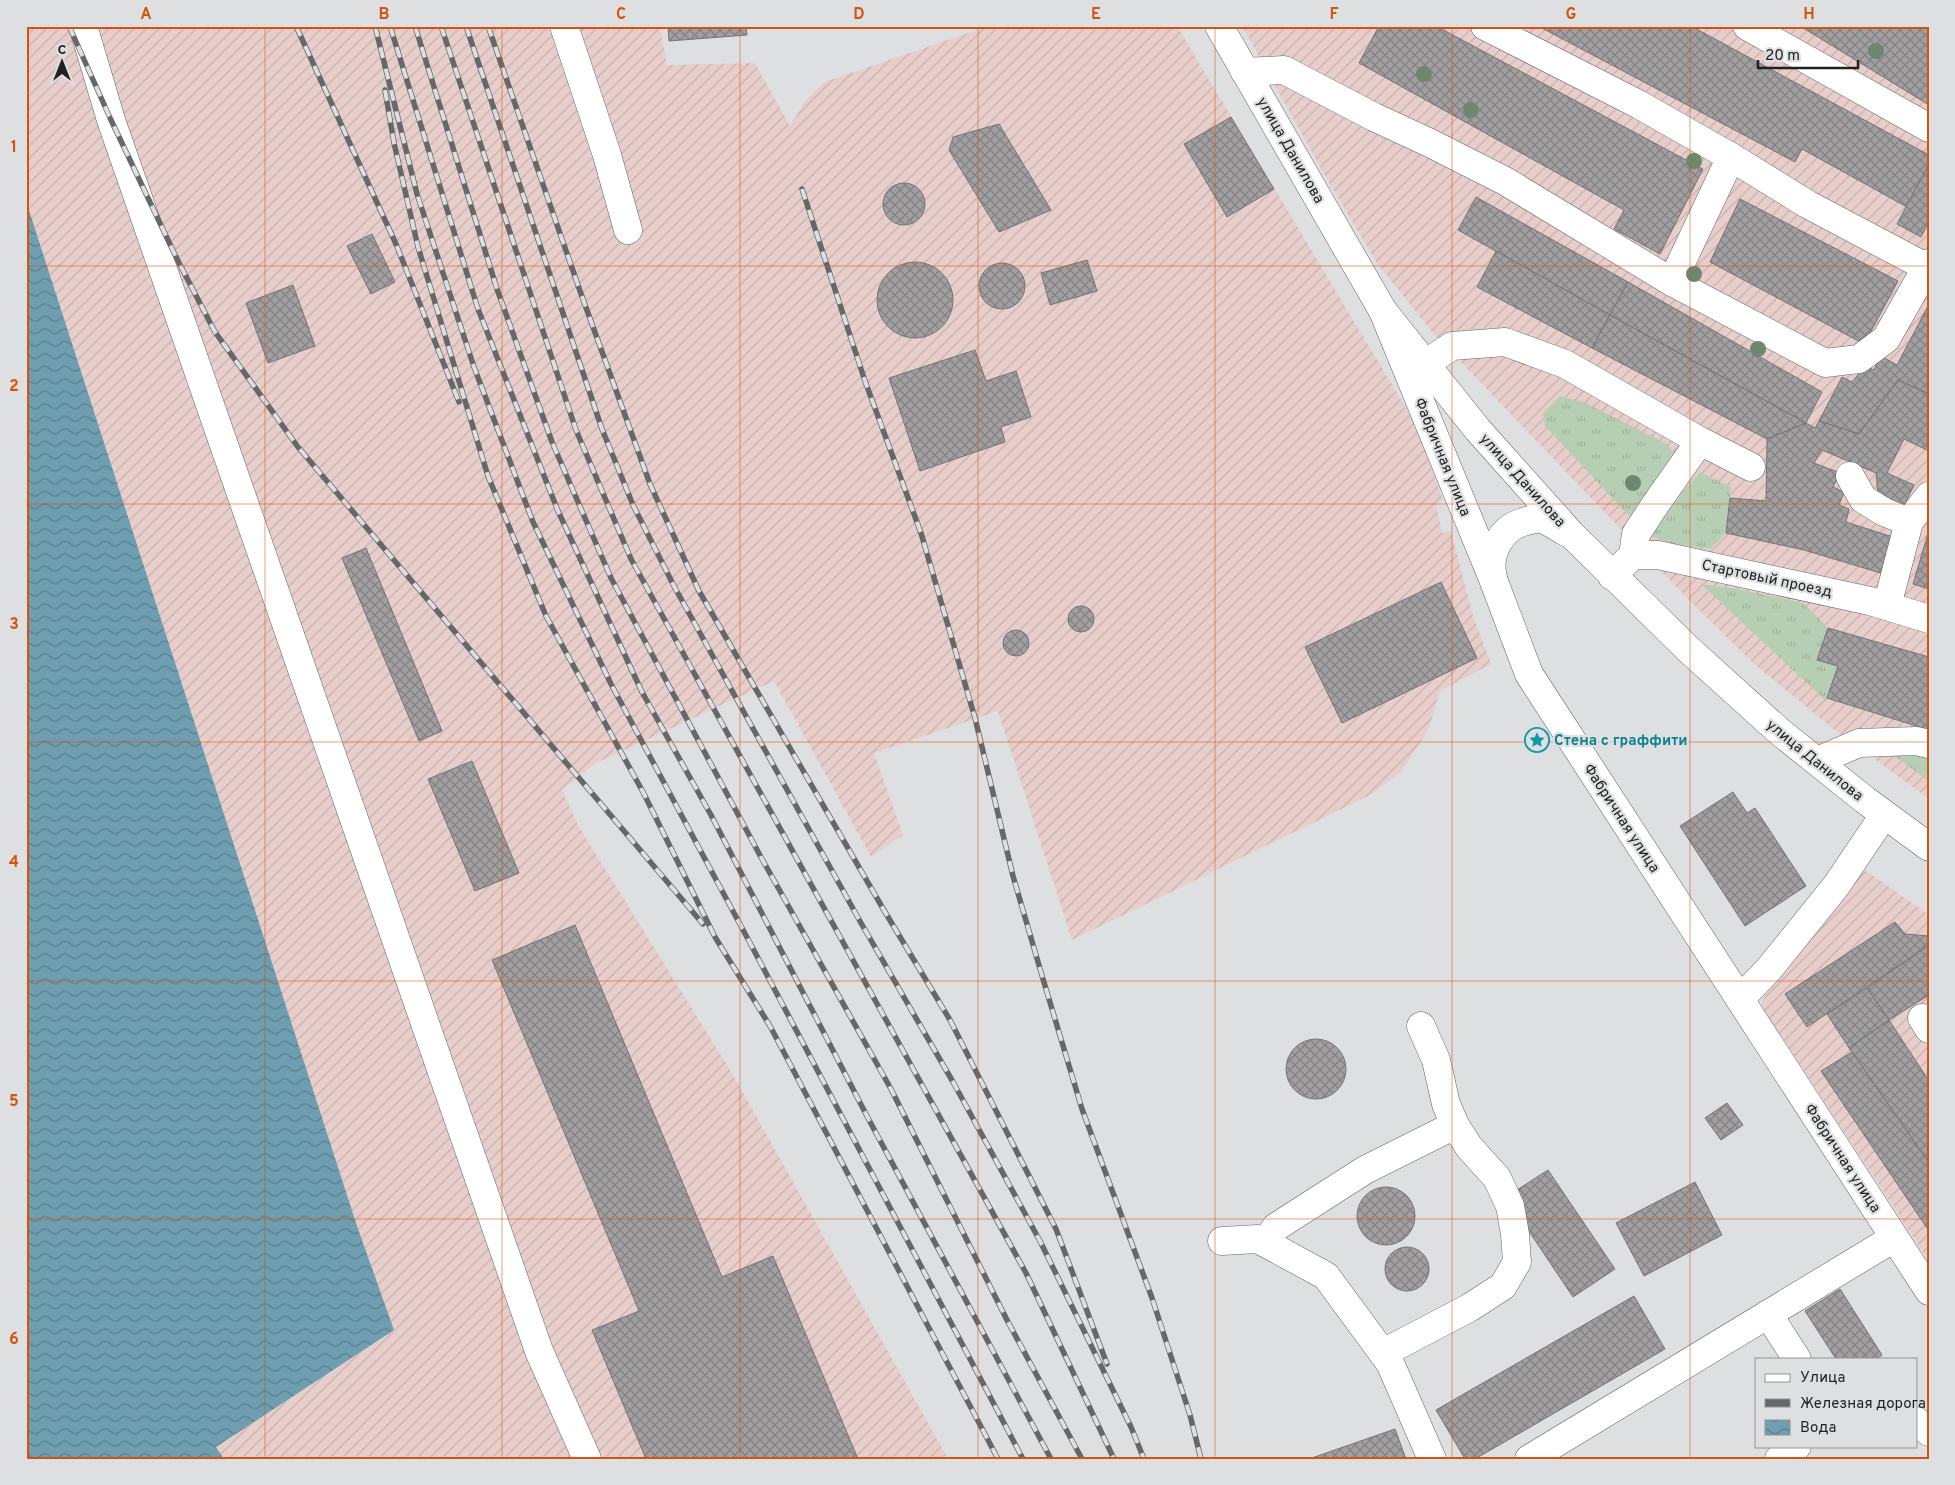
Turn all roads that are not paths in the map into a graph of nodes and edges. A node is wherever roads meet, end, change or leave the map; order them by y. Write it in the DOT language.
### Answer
graph roads {
  1 [pos="83,26"];
  2 [pos="564,26"];
  3 [pos="1219,26"];
  4 [pos="1485,26"];
  5 [pos="1747,26"];
  6 [pos="1246,72"];
  7 [pos="1929,128"];
  8 [pos="1731,157"];
  9 [pos="628,230"];
  10 [pos="1928,265"];
  11 [pos="1672,282"];
  12 [pos="1383,312"];
  13 [pos="1425,364"];
  14 [pos="1700,441"];
  15 [pos="1751,467"];
  16 [pos="1850,476"];
  17 [pos="1929,496"];
  18 [pos="1909,522"];
  19 [pos="1571,534"];
  20 [pos="1633,555"];
  21 [pos="1612,576"];
  22 [pos="1493,579"];
  23 [pos="1887,606"];
  24 [pos="1929,619"];
  25 [pos="1929,744"];
  26 [pos="1817,761"];
  27 [pos="1884,815"];
  28 [pos="1929,847"];
  29 [pos="1740,999"];
  30 [pos="1421,1026"];
  31 [pos="1455,1125"];
  32 [pos="1894,1238"];
  33 [pos="1222,1241"];
  34 [pos="1265,1243"];
  35 [pos="1929,1291"];
  36 [pos="1768,1314"];
  37 [pos="1383,1353"];
  38 [pos="1796,1358"];
  39 [pos="1918,1423"];
  40 [pos="1929,1432"];
  41 [pos="1794,1448"];
  42 [pos="587,1459"];
  43 [pos="1432,1459"];
  44 [pos="1529,1459"];
  45 [pos="1779,1459"];
  1 -- 42 [label="street"];
  2 -- 9 [label="street"];
  3 -- 6 [label="street, улица Данилова"];
  4 -- 8 [label="street"];
  5 -- 7 [label="street"];
  6 -- 11 [label="street"];
  6 -- 12 [label="street, улица Данилова"];
  8 -- 10 [label="street"];
  8 -- 11 [label="street"];
  10 -- 11 [label="street"];
  12 -- 13 [label="street, улица Данилова"];
  12 -- 22 [label="street, Фабричная улица"];
  13 -- 14 [label="street"];
  13 -- 19 [label="street, улица Данилова"];
  14 -- 15 [label="street"];
  14 -- 20 [label="street"];
  16 -- 18 [label="street"];
  17 -- 18 [label="street"];
  18 -- 23 [label="street"];
  19 -- 21 [label="street, улица Данилова"];
  19 -- 22 [label="street"];
  20 -- 21 [label="street"];
  20 -- 23 [label="street, Стартовый проезд"];
  21 -- 26 [label="street, улица Данилова"];
  22 -- 29 [label="street, Фабричная улица"];
  23 -- 24 [label="street, Стартовый проезд"];
  25 -- 26 [label="street"];
  26 -- 27 [label="street, улица Данилова"];
  27 -- 28 [label="street, улица Данилова"];
  27 -- 29 [label="street"];
  29 -- 32 [label="street, Фабричная улица"];
  30 -- 31 [label="street"];
  31 -- 34 [label="street"];
  31 -- 37 [label="street"];
  32 -- 35 [label="street, Фабричная улица"];
  32 -- 36 [label="street"];
  33 -- 34 [label="street"];
  34 -- 37 [label="street"];
  36 -- 38 [label="street"];
  36 -- 44 [label="street"];
  37 -- 43 [label="street"];
  39 -- 40 [label="street"];
  41 -- 45 [label="street"];
}
